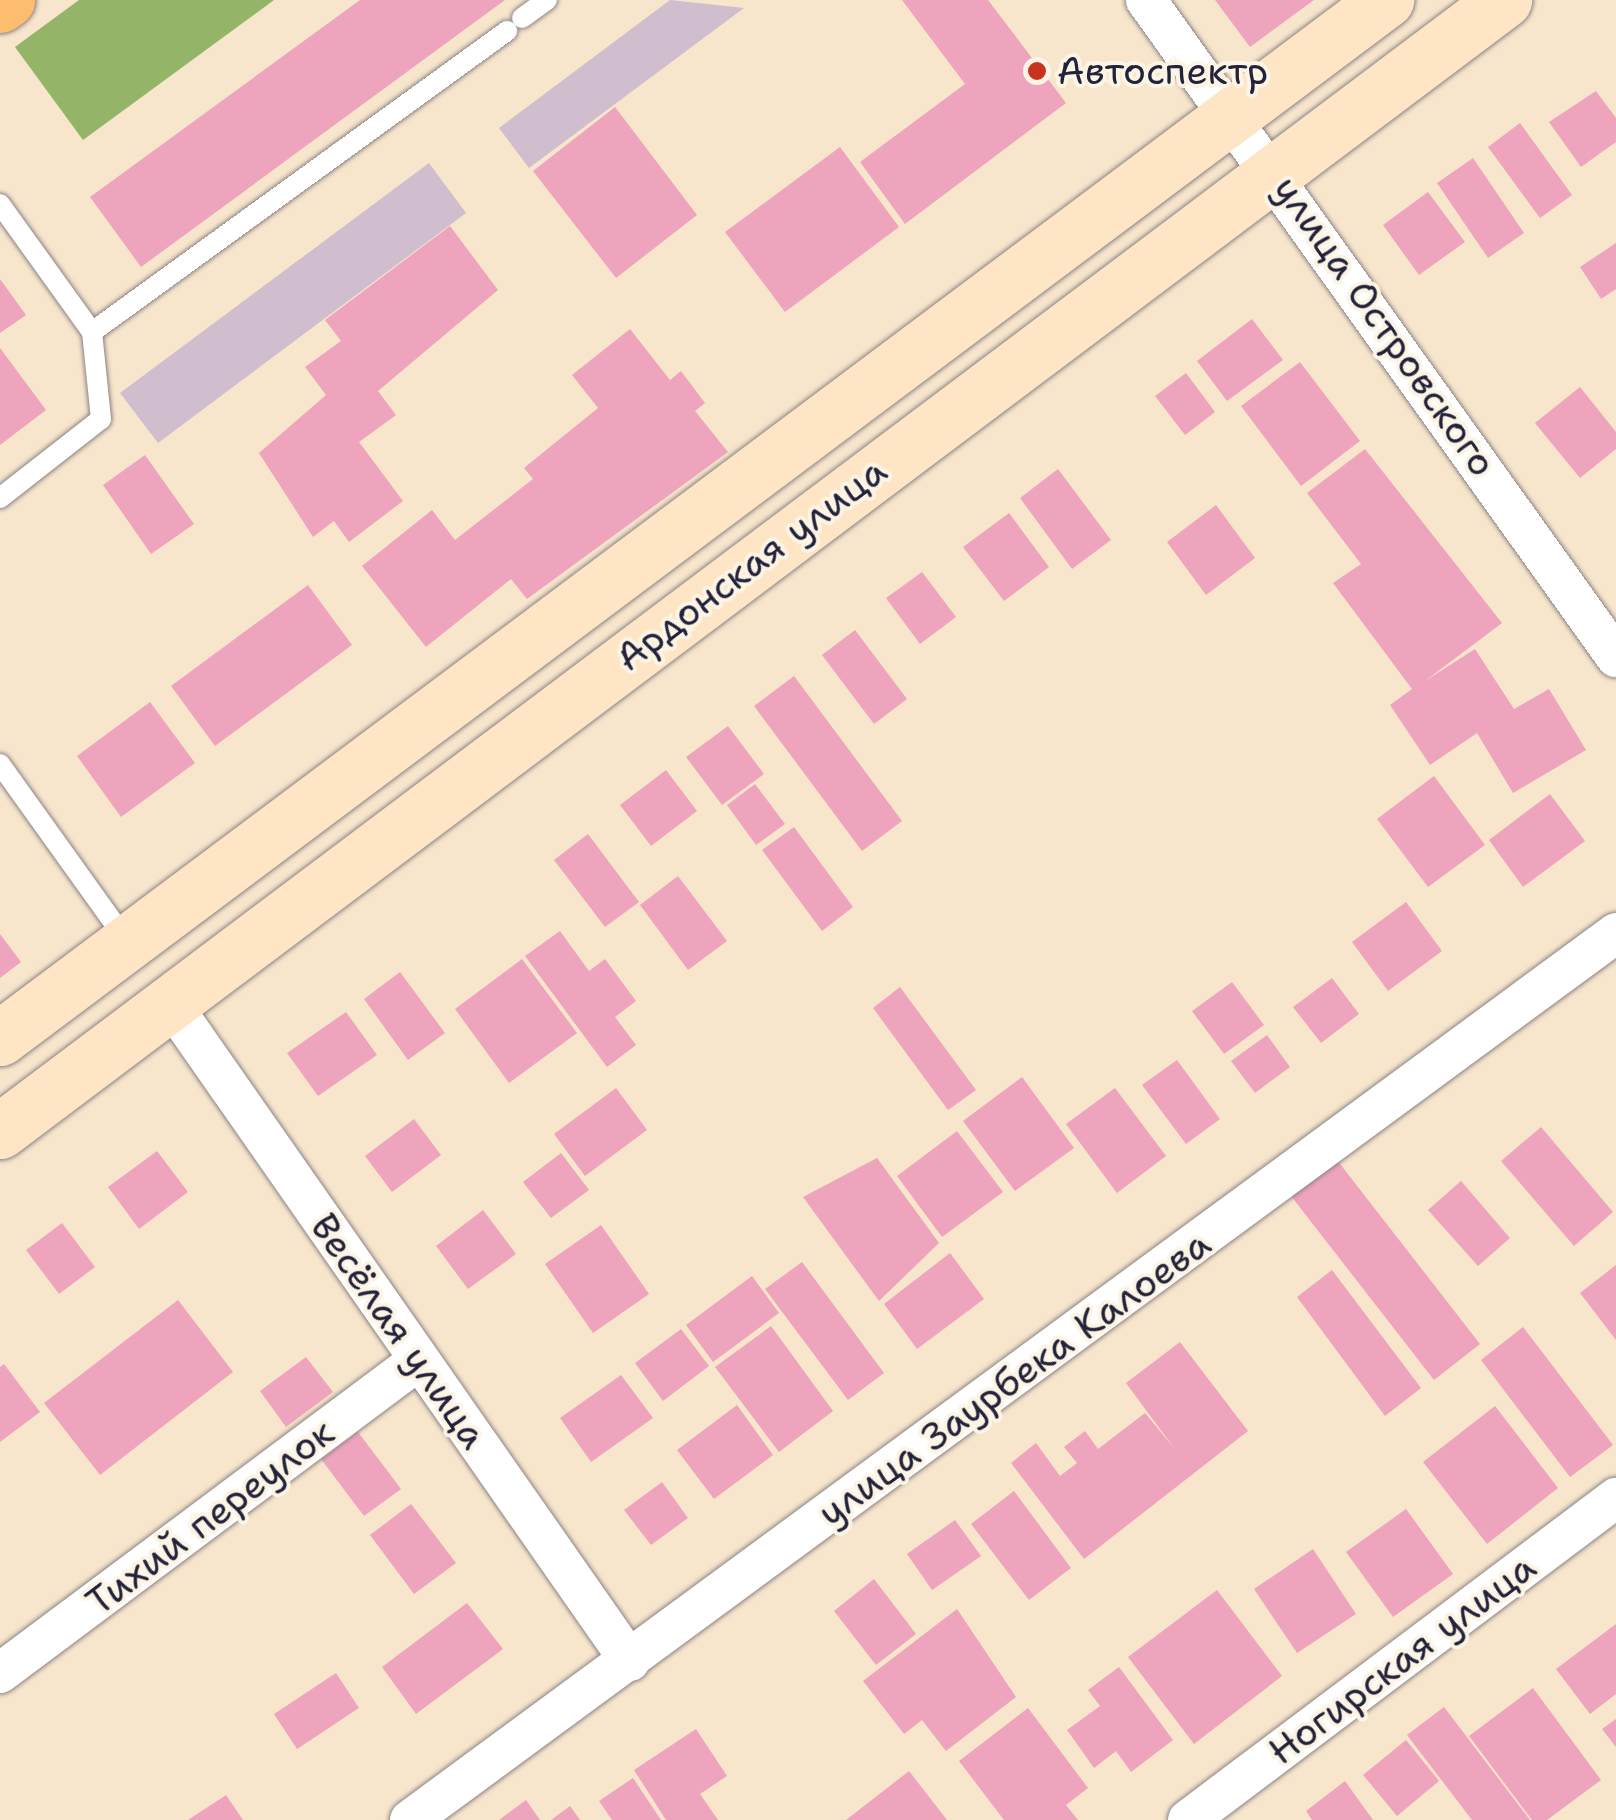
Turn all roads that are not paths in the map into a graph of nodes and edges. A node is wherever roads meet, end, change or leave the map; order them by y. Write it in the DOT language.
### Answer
graph roads {
  1 [pos="6,0"];
  2 [pos="546,0"];
  3 [pos="1146,0"];
  4 [pos="1386,0"];
  5 [pos="1504,0"];
  6 [pos="0,5"];
  7 [pos="1235,114"];
  8 [pos="1274,168"];
  9 [pos="0,204"];
  10 [pos="92,332"];
  11 [pos="0,498"];
  12 [pos="1616,656"];
  13 [pos="0,764"];
  14 [pos="1616,933"];
  15 [pos="126,940"];
  16 [pos="169,1001"];
  17 [pos="0,1038"];
  18 [pos="0,1130"];
  19 [pos="419,1360"];
  20 [pos="1616,1498"];
  21 [pos="630,1661"];
  22 [pos="0,1673"];
  23 [pos="413,1819"];
  24 [pos="1188,1820"];
  1 -- 6 [label="main road"];
  2 -- 10 [label="lane"];
  3 -- 7 [label="street, улица Островского"];
  4 -- 7 [label="main road, Ардонская улица"];
  5 -- 8 [label="main road, Ардонская улица"];
  7 -- 8 [label="street, улица Островского"];
  7 -- 15 [label="main road, Ардонская улица"];
  8 -- 12 [label="street, улица Островского"];
  8 -- 16 [label="main road, Ардонская улица"];
  9 -- 10 [label="lane"];
  10 -- 11 [label="lane"];
  13 -- 15 [label="lane"];
  14 -- 21 [label="street, улица Заурбека Калоева"];
  15 -- 17 [label="main road, Ардонская улица"];
  16 -- 18 [label="main road, Ардонская улица"];
  16 -- 19 [label="street, Весёлая улица"];
  19 -- 21 [label="street, Весёлая улица"];
  19 -- 22 [label="street, Тихий переулок"];
  20 -- 24 [label="street, Ногирская улица"];
  21 -- 23 [label="street, улица Заурбека Калоева"];
}
